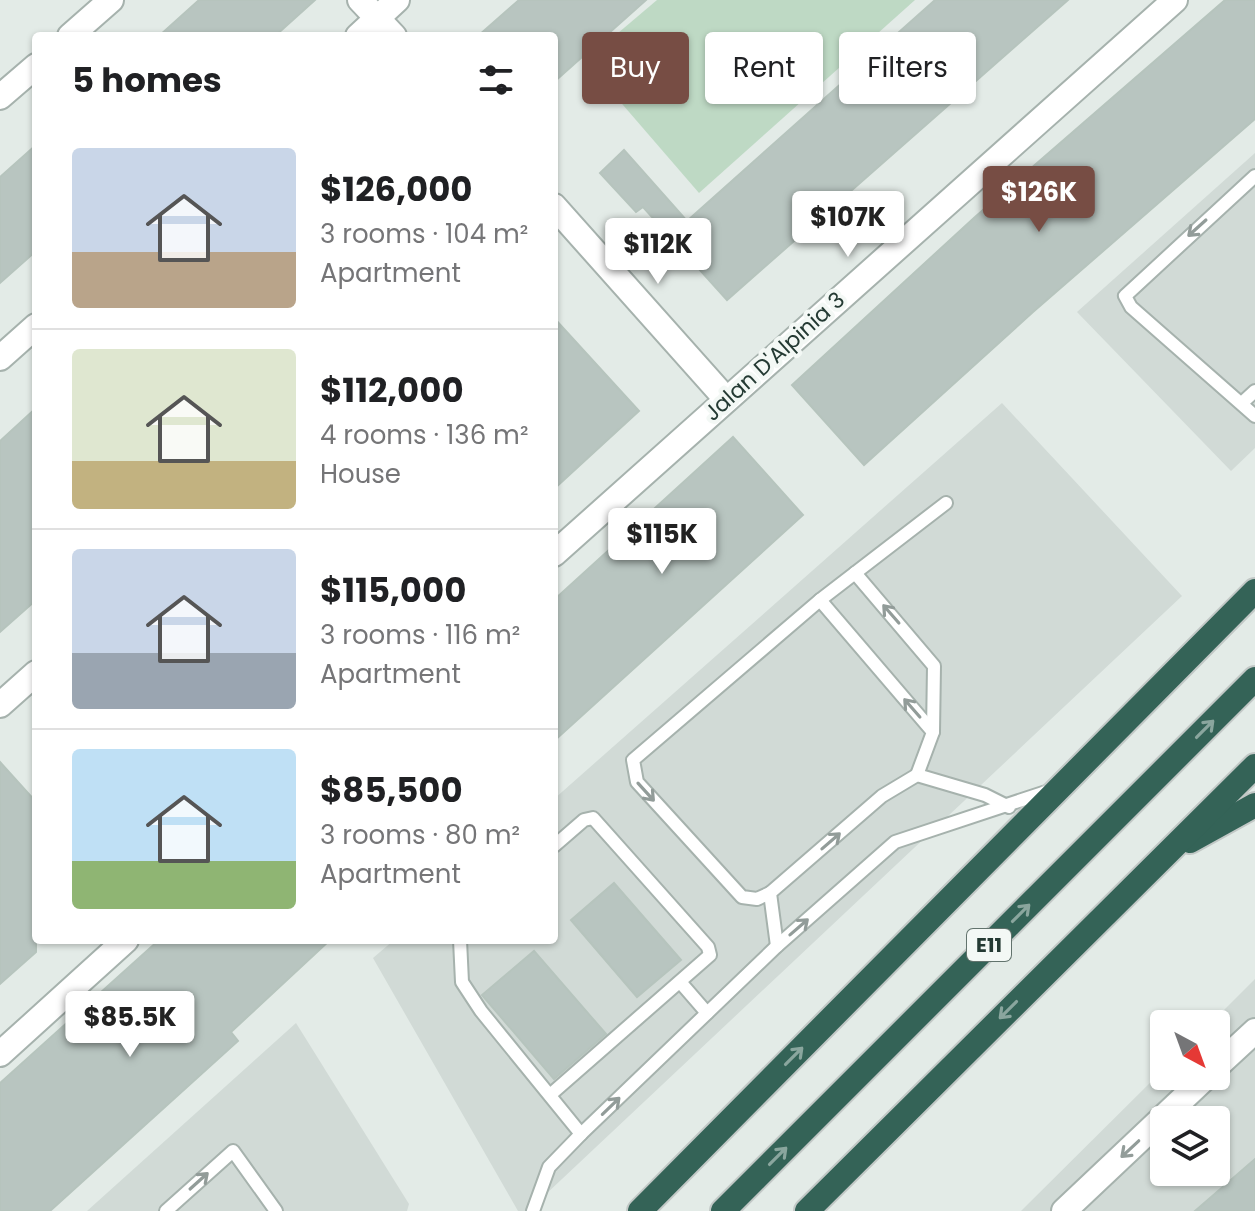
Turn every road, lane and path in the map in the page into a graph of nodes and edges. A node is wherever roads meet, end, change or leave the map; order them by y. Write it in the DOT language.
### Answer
graph roads {
  1 [pos="111,0"];
  2 [pos="360,0"];
  3 [pos="397,0"];
  4 [pos="1175,0"];
  5 [pos="377,18"];
  6 [pos="75,32"];
  7 [pos="362,32"];
  8 [pos="390,32"];
  9 [pos="32,69"];
  10 [pos="0,97"];
  11 [pos="1255,176"];
  12 [pos="558,213"];
  13 [pos="32,330"];
  14 [pos="0,358"];
  15 [pos="1255,391"];
  16 [pos="726,399"];
  17 [pos="1243,402"];
  18 [pos="1255,416"];
  19 [pos="946,503"];
  20 [pos="558,550"];
  21 [pos="855,573"];
  22 [pos="1255,591"];
  23 [pos="820,600"];
  24 [pos="32,677"];
  25 [pos="1255,679"];
  26 [pos="0,705"];
  27 [pos="933,732"];
  28 [pos="1255,766"];
  29 [pos="917,775"];
  30 [pos="1063,786"];
  31 [pos="1255,805"];
  32 [pos="1009,807"];
  33 [pos="558,843"];
  34 [pos="1162,856"];
  35 [pos="770,893"];
  36 [pos="122,944"];
  37 [pos="460,944"];
  38 [pos="777,946"];
  39 [pos="681,983"];
  40 [pos="707,1013"];
  41 [pos="1255,1031"];
  42 [pos="0,1054"];
  43 [pos="1230,1054"];
  44 [pos="1192,1090"];
  45 [pos="550,1095"];
  46 [pos="581,1134"];
  47 [pos="166,1211"];
  48 [pos="276,1211"];
  49 [pos="533,1211"];
  50 [pos="640,1211"];
  51 [pos="723,1211"];
  52 [pos="807,1211"];
  53 [pos="1064,1211"];
  1 -- 6 [label="street"];
  2 -- 5 [label="street"];
  3 -- 5 [label="street"];
  4 -- 16 [label="street, Jalan D'Alpinia 3"];
  5 -- 7 [label="street"];
  5 -- 8 [label="street"];
  9 -- 10 [label="street"];
  11 -- 17 [label="lane, one-way"];
  12 -- 16 [label="street"];
  13 -- 14 [label="street"];
  15 -- 17 [label="lane"];
  16 -- 20 [label="street, Jalan D'Alpinia 3"];
  17 -- 18 [label="lane"];
  19 -- 21 [label="lane"];
  21 -- 23 [label="lane"];
  27 -- 21 [label="lane, one-way"];
  22 -- 30 [label="highway"];
  27 -- 23 [label="lane, one-way"];
  23 -- 35 [label="lane, one-way"];
  24 -- 26 [label="street"];
  51 -- 25 [label="highway, E11, one-way"];
  27 -- 29 [label="lane"];
  28 -- 34 [label="highway, E11"];
  29 -- 32 [label="lane"];
  35 -- 29 [label="lane, one-way"];
  30 -- 32 [label="lane"];
  50 -- 30 [label="highway, one-way"];
  31 -- 34 [label="highway"];
  38 -- 32 [label="lane, one-way"];
  33 -- 39 [label="lane"];
  34 -- 52 [label="highway, E11, one-way"];
  35 -- 38 [label="lane"];
  36 -- 42 [label="street"];
  37 -- 45 [label="lane"];
  38 -- 40 [label="lane"];
  39 -- 40 [label="lane"];
  39 -- 45 [label="lane"];
  46 -- 40 [label="lane, one-way"];
  41 -- 43 [label="street"];
  44 -- 53 [label="street, one-way"];
  45 -- 46 [label="lane"];
  46 -- 49 [label="lane"];
  47 -- 48 [label="lane, one-way"];
}
